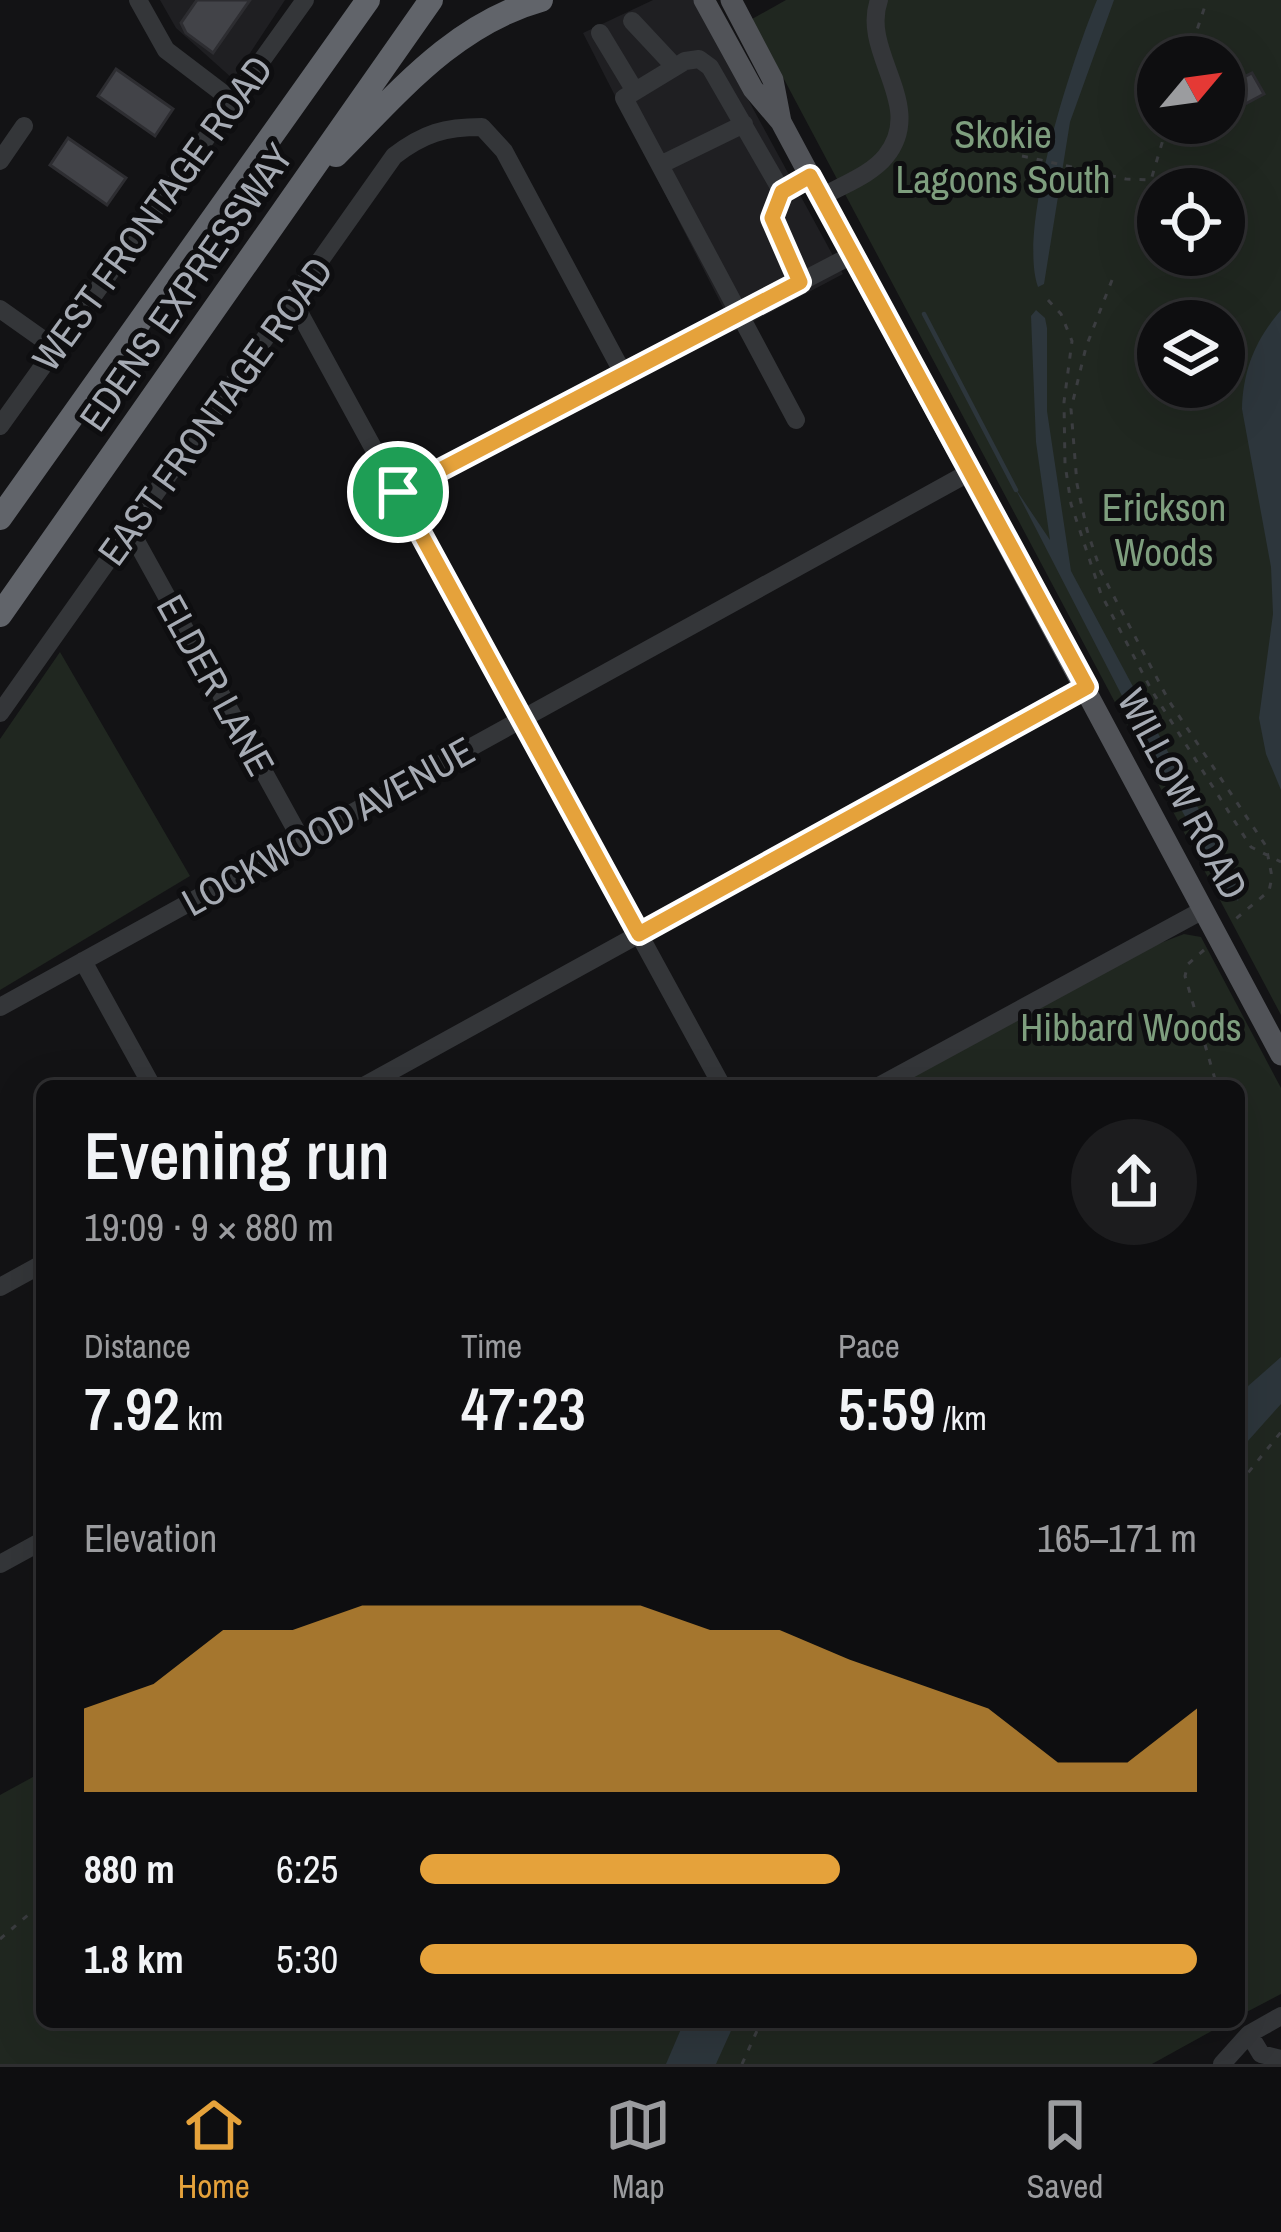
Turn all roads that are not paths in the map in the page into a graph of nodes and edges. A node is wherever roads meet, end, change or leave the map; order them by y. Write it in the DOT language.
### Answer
graph roads {
  1 [pos="305,0"];
  2 [pos="346,0"];
  3 [pos="368,0"];
  4 [pos="431,0"];
  5 [pos="541,0"];
  6 [pos="704,0"];
  7 [pos="731,0"];
  8 [pos="879,0"];
  9 [pos="140,1"];
  10 [pos="632,21"];
  11 [pos="600,33"];
  12 [pos="675,67"];
  13 [pos="303,90"];
  14 [pos="635,91"];
  15 [pos="233,101"];
  16 [pos="782,122"];
  17 [pos="744,124"];
  18 [pos="25,126"];
  19 [pos="0,161"];
  20 [pos="660,165"];
  21 [pos="810,176"];
  22 [pos="782,192"];
  23 [pos="822,197"];
  24 [pos="287,203"];
  25 [pos="853,255"];
  26 [pos="800,282"];
  27 [pos="294,303"];
  28 [pos="0,309"];
  29 [pos="740,314"];
  30 [pos="55,348"];
  31 [pos="624,375"];
  32 [pos="796,420"];
  33 [pos="0,426"];
  34 [pos="970,472"];
  35 [pos="398,492"];
  36 [pos="0,518"];
  37 [pos="130,530"];
  38 [pos="0,615"];
  39 [pos="1087,687"];
  40 [pos="0,713"];
  41 [pos="522,719"];
  42 [pos="302,841"];
  43 [pos="1203,910"];
  44 [pos="639,934"];
  45 [pos="83,961"];
  46 [pos="0,1007"];
  47 [pos="1281,1055"];
  48 [pos="149,1080"];
  49 [pos="375,1080"];
  50 [pos="719,1080"];
  51 [pos="890,1080"];
  52 [pos="36,1267"];
  53 [pos="0,1287"];
  54 [pos="36,1544"];
  55 [pos="0,1564"];
  56 [pos="1281,2016"];
  57 [pos="1249,2034"];
  58 [pos="1281,2060"];
  59 [pos="1222,2064"];
  1 -- 15 [label="street, WEST FRONTAGE ROAD"];
  2 -- 13 [label="highway"];
  3 -- 13 [label="highway, EDENS EXPRESSWAY"];
  4 -- 24 [label="highway, EDENS EXPRESSWAY"];
  5 -- 24 [label="highway"];
  6 -- 16 [label="main road, WILLOW ROAD"];
  7 -- 16 [label="main road, WILLOW ROAD"];
  8 -- 23 [label="street"];
  9 -- 15 [label="street"];
  10 -- 12 [label="street"];
  11 -- 14 [label="street"];
  12 -- 14 [label="street"];
  12 -- 17 [label="street"];
  13 -- 36 [label="highway, EDENS EXPRESSWAY"];
  14 -- 20 [label="street"];
  15 -- 30 [label="street, WEST FRONTAGE ROAD"];
  16 -- 21 [label="main road, WILLOW ROAD"];
  17 -- 20 [label="street"];
  17 -- 22 [label="street"];
  18 -- 19 [label="street"];
  20 -- 29 [label="street"];
  21 -- 22 [label="street"];
  21 -- 23 [label="main road, WILLOW ROAD"];
  22 -- 26 [label="street"];
  23 -- 25 [label="main road, WILLOW ROAD"];
  24 -- 38 [label="highway, EDENS EXPRESSWAY"];
  25 -- 26 [label="street"];
  25 -- 34 [label="main road, WILLOW ROAD"];
  26 -- 29 [label="street"];
  27 -- 31 [label="street, EAST FRONTAGE ROAD"];
  27 -- 35 [label="street"];
  27 -- 37 [label="street, EAST FRONTAGE ROAD"];
  28 -- 30 [label="street"];
  29 -- 31 [label="street"];
  29 -- 32 [label="street"];
  30 -- 33 [label="street, WEST FRONTAGE ROAD"];
  31 -- 35 [label="street"];
  34 -- 39 [label="main road, WILLOW ROAD"];
  34 -- 41 [label="street, LOCKWOOD AVENUE"];
  35 -- 41 [label="street"];
  37 -- 40 [label="street, EAST FRONTAGE ROAD"];
  37 -- 42 [label="street, ELDER LANE"];
  39 -- 43 [label="main road, WILLOW ROAD"];
  39 -- 44 [label="street"];
  41 -- 42 [label="street, LOCKWOOD AVENUE"];
  41 -- 44 [label="street"];
  42 -- 45 [label="street, LOCKWOOD AVENUE"];
  43 -- 47 [label="main road, WILLOW ROAD"];
  43 -- 51 [label="street"];
  44 -- 49 [label="street"];
  44 -- 50 [label="street"];
  45 -- 46 [label="street, LOCKWOOD AVENUE"];
  45 -- 48 [label="street"];
  52 -- 53 [label="street"];
  54 -- 55 [label="street"];
  56 -- 57 [label="street"];
  57 -- 58 [label="street"];
  57 -- 59 [label="street"];
}
